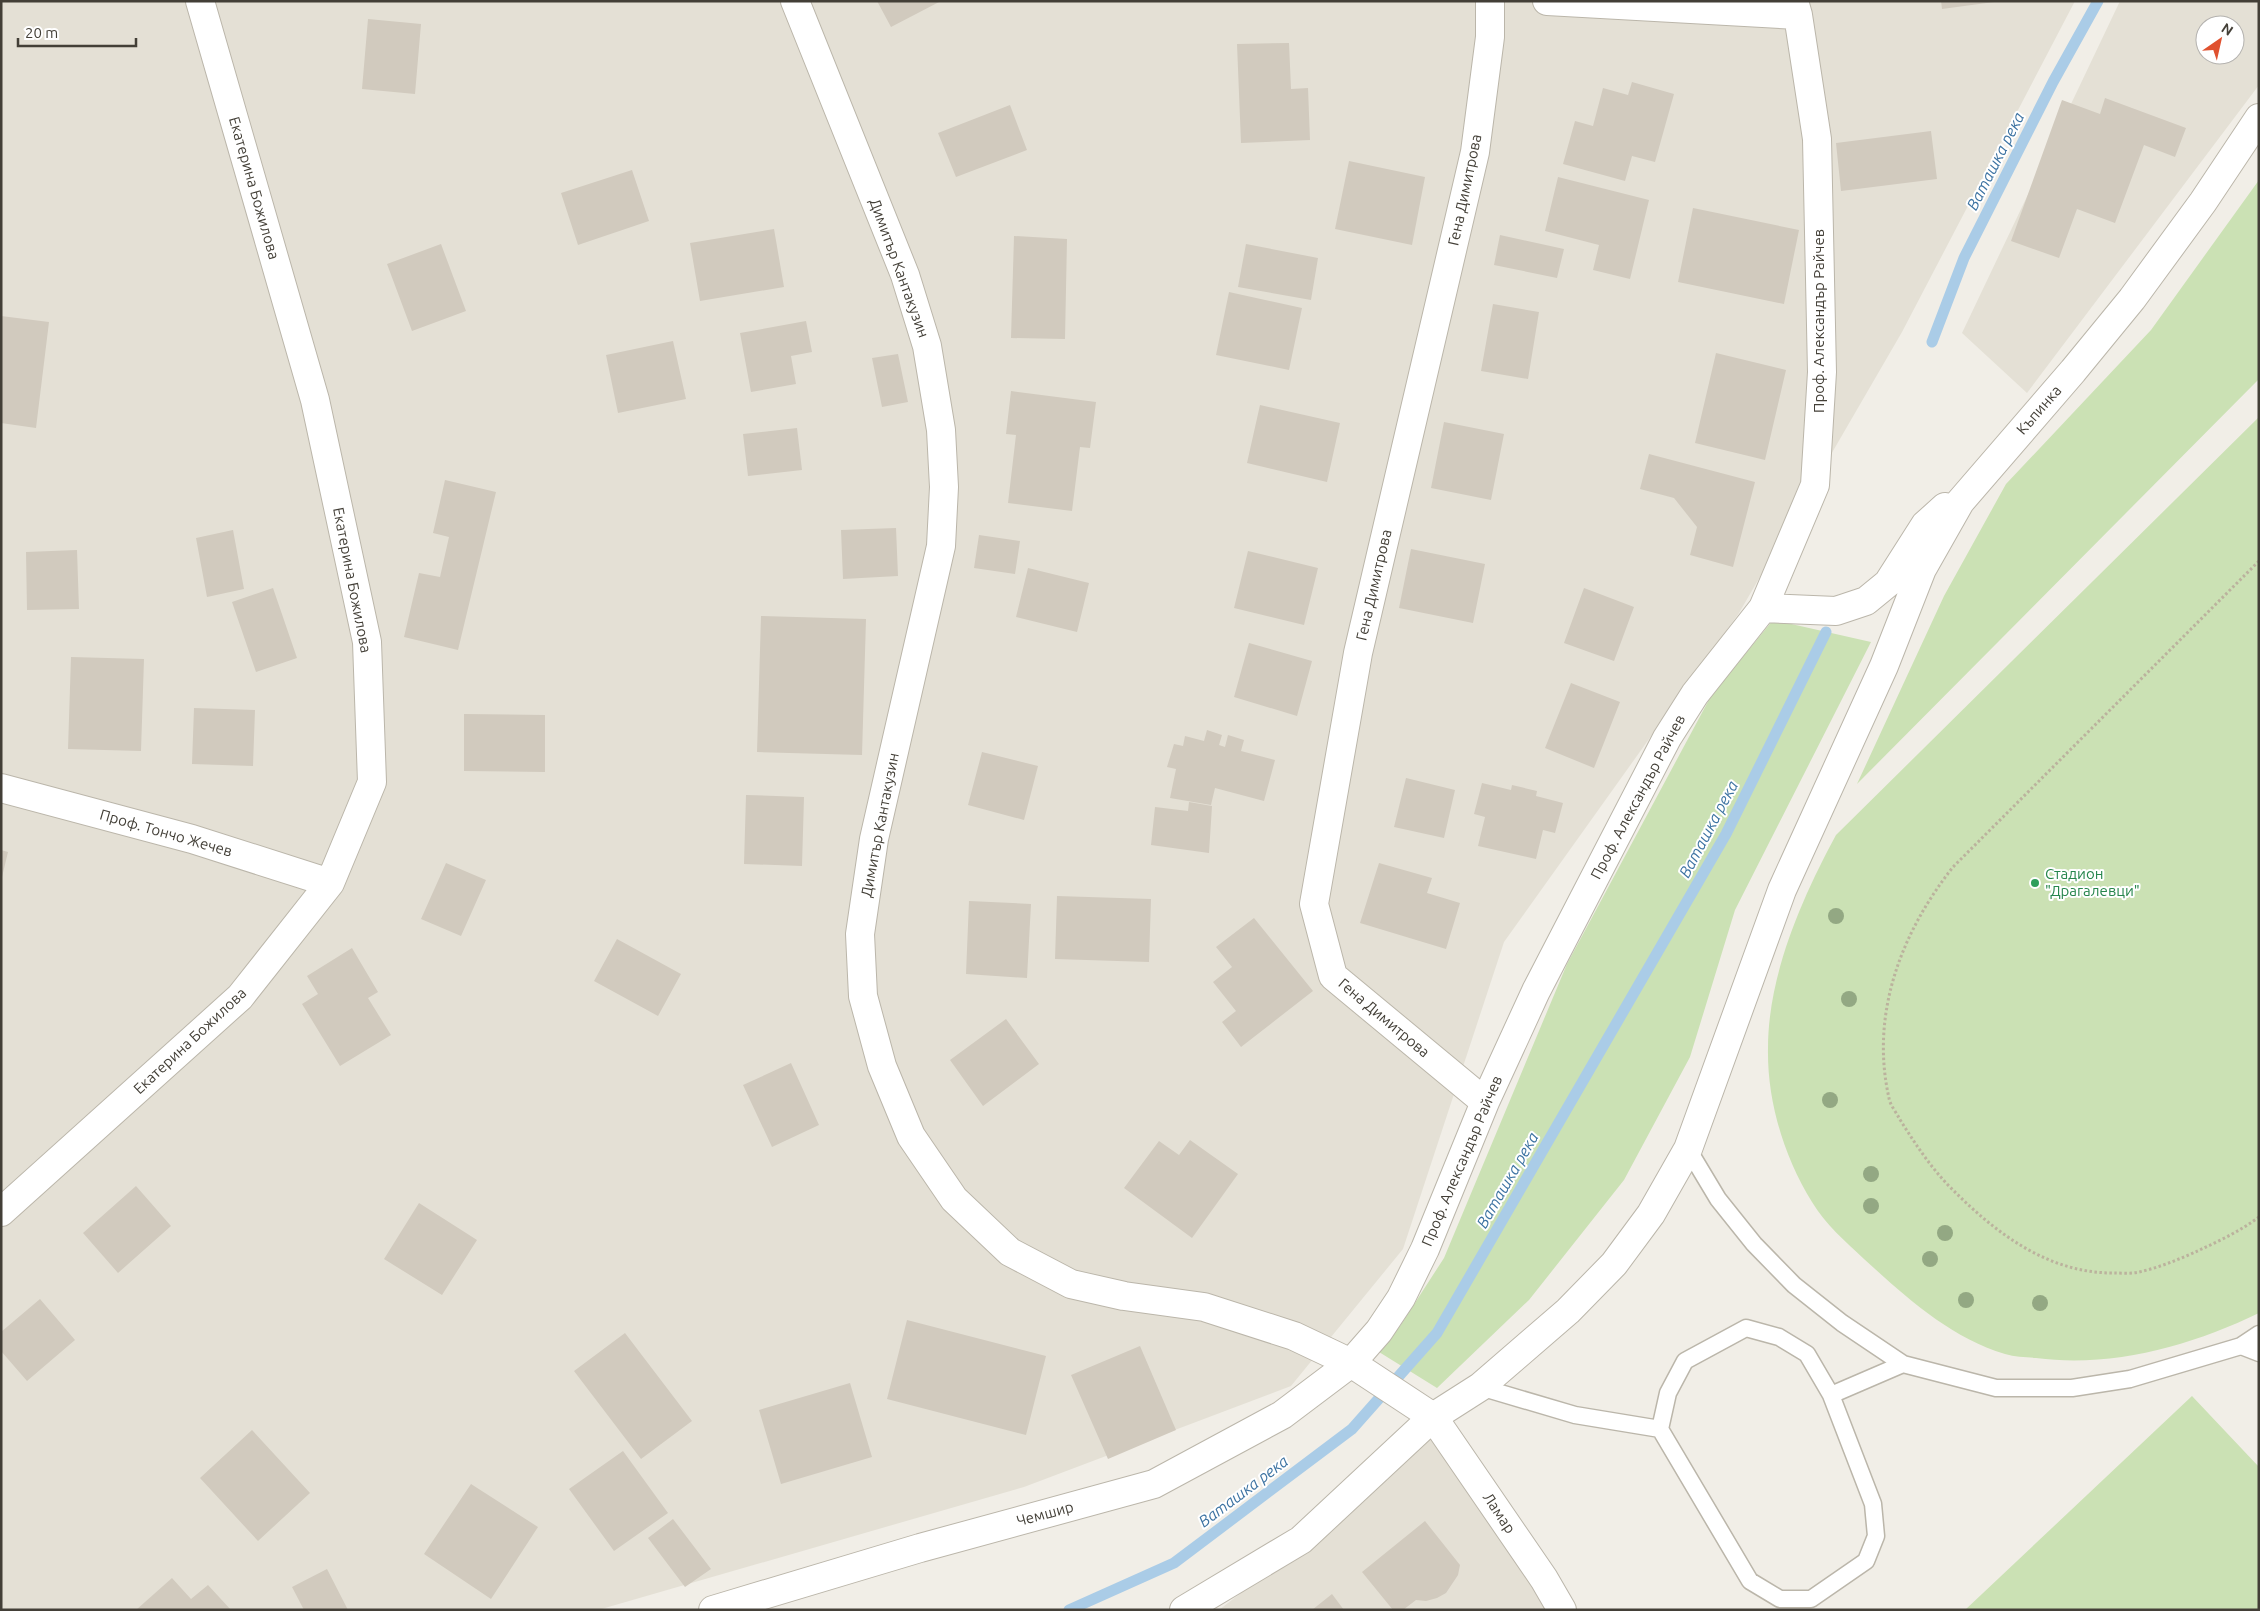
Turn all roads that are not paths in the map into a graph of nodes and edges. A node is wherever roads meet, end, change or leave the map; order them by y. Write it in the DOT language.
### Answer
graph roads {
  1 [pos="200,1"];
  2 [pos="795,1"];
  3 [pos="1490,1"];
  4 [pos="1547,1"];
  5 [pos="1796,8"];
  6 [pos="2259,118"];
  7 [pos="1960,502"];
  8 [pos="1763,608"];
  9 [pos="1,788"];
  10 [pos="330,883"];
  11 [pos="1485,1102"];
  12 [pos="1688,1149"];
  13 [pos="1,1212"];
  14 [pos="2259,1334"];
  15 [pos="2241,1346"];
  16 [pos="2259,1353"];
  17 [pos="1903,1364"];
  18 [pos="1359,1369"];
  19 [pos="1480,1387"];
  20 [pos="1830,1396"];
  21 [pos="1423,1411"];
  22 [pos="1660,1429"];
  23 [pos="713,1610"];
  24 [pos="1184,1610"];
  25 [pos="1562,1610"];
  1 -- 10 [label="street, Екатерина Божилова"];
  2 -- 18 [label="street, Димитър Кантакузин"];
  3 -- 11 [label="street, Гена Димитрова"];
  4 -- 5 [label="street"];
  5 -- 8 [label="street, Проф. Александър Райчев"];
  6 -- 7 [label="street, Къпинка"];
  7 -- 8 [label="street, Къпинка"];
  7 -- 12 [label="street"];
  8 -- 11 [label="street, Проф. Александър Райчев"];
  9 -- 10 [label="street, Проф. Тончо Жечев"];
  10 -- 13 [label="street, Екатерина Божилова"];
  11 -- 18 [label="street, Проф. Александър Райчев"];
  12 -- 17 [label="lane"];
  12 -- 19 [label="street"];
  14 -- 15 [label="lane"];
  15 -- 16 [label="lane"];
  15 -- 17 [label="lane"];
  17 -- 20 [label="lane"];
  18 -- 21 [label="street, Димитър Кантакузин"];
  18 -- 23 [label="street, Чемшир"];
  19 -- 21 [label="street"];
  19 -- 22 [label="lane"];
  20 -- 22 [label="lane"];
  20 -- 22 [label="lane"];
  21 -- 24 [label="street"];
  21 -- 25 [label="street, Ламар"];
}
